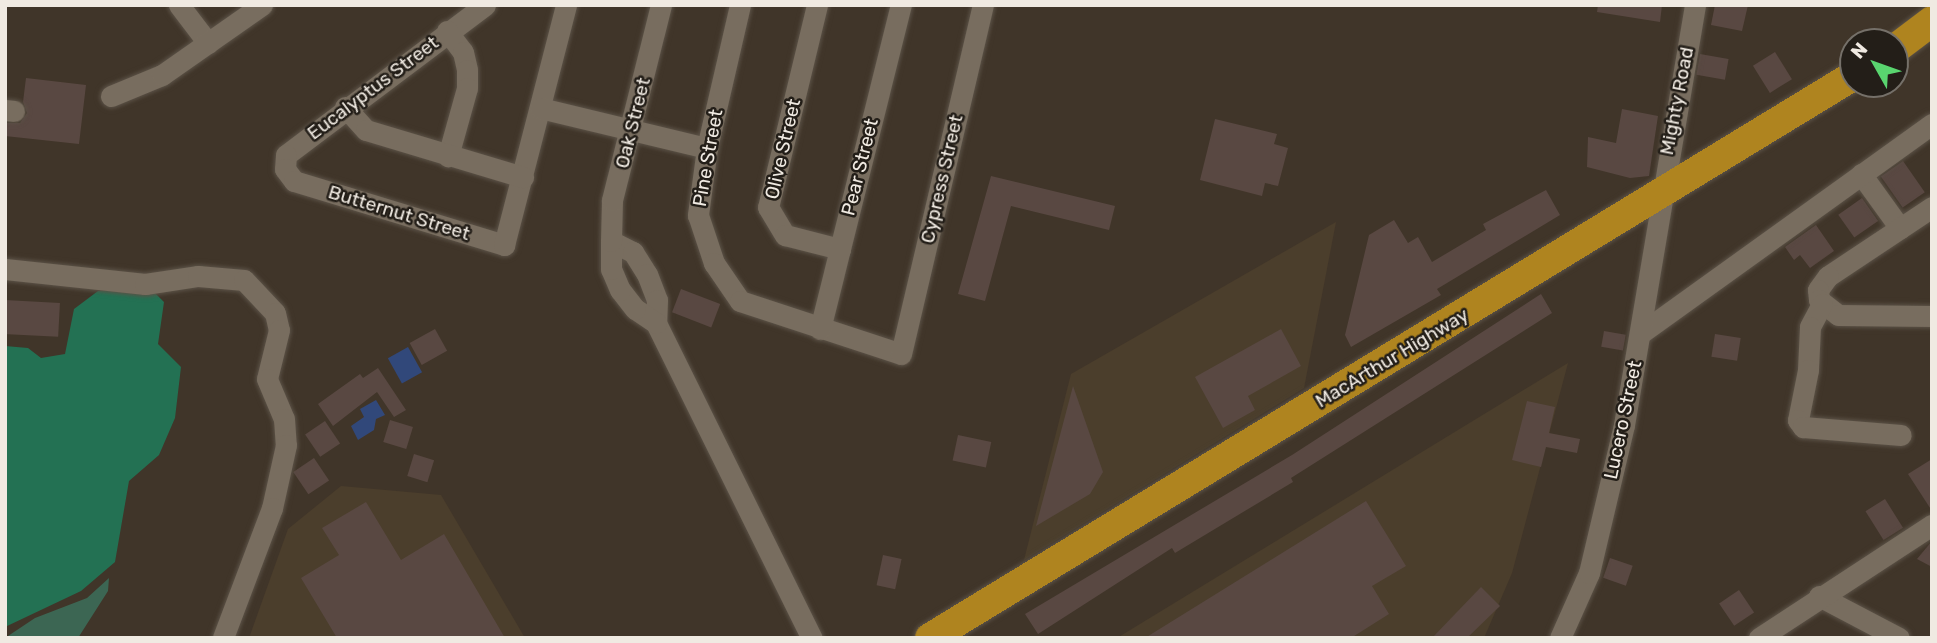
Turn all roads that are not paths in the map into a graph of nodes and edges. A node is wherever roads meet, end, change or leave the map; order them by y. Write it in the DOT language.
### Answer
graph roads {
  1 [pos="179,5"];
  2 [pos="262,5"];
  3 [pos="485,5"];
  4 [pos="566,5"];
  5 [pos="661,5"];
  6 [pos="740,5"];
  7 [pos="817,5"];
  8 [pos="901,5"];
  9 [pos="983,5"];
  10 [pos="1695,5"];
  11 [pos="1932,21"];
  12 [pos="447,31"];
  13 [pos="1909,38"];
  14 [pos="208,43"];
  15 [pos="1839,85"];
  16 [pos="111,96"];
  17 [pos="345,107"];
  18 [pos="540,108"];
  19 [pos="1932,124"];
  20 [pos="632,130"];
  21 [pos="707,148"];
  22 [pos="448,156"];
  23 [pos="1861,174"];
  24 [pos="523,177"];
  25 [pos="294,181"];
  26 [pos="1660,196"];
  27 [pos="1932,206"];
  28 [pos="1900,228"];
  29 [pos="611,241"];
  30 [pos="840,249"];
  31 [pos="5,270"];
  32 [pos="1822,304"];
  33 [pos="1932,316"];
  34 [pos="656,323"];
  35 [pos="820,329"];
  36 [pos="1641,333"];
  37 [pos="901,354"];
  38 [pos="1901,435"];
  39 [pos="1931,528"];
  40 [pos="1819,597"];
  41 [pos="223,638"];
  42 [pos="812,638"];
  43 [pos="930,638"];
  44 [pos="1560,638"];
  45 [pos="1759,638"];
  46 [pos="1899,638"];
  1 -- 14 [label="street"];
  2 -- 14 [label="street"];
  3 -- 12 [label="street, Eucalyptus Street"];
  4 -- 18 [label="street"];
  5 -- 20 [label="street, Oak Street"];
  6 -- 21 [label="street, Pine Street"];
  7 -- 30 [label="street, Olive Street"];
  8 -- 30 [label="street, Pear Street"];
  9 -- 37 [label="street, Cypress Street"];
  10 -- 26 [label="street, Mighty Road"];
  11 -- 13 [label="highway"];
  12 -- 17 [label="street, Eucalyptus Street"];
  12 -- 22 [label="street"];
  14 -- 16 [label="street"];
  15 -- 26 [label="highway, MacArthur Highway"];
  17 -- 22 [label="street"];
  17 -- 25 [label="street, Eucalyptus Street"];
  18 -- 20 [label="street"];
  18 -- 24 [label="street"];
  19 -- 23 [label="street"];
  20 -- 21 [label="street"];
  20 -- 29 [label="street, Oak Street"];
  21 -- 35 [label="street, Pine Street"];
  22 -- 24 [label="street"];
  23 -- 28 [label="street"];
  23 -- 36 [label="street"];
  24 -- 25 [label="street, Butternut Street"];
  26 -- 36 [label="street, Lucero Street"];
  26 -- 43 [label="highway, MacArthur Highway"];
  27 -- 28 [label="street"];
  28 -- 32 [label="street"];
  29 -- 34 [label="street, Oak Street"];
  29 -- 34 [label="street"];
  30 -- 35 [label="street, Pear Street"];
  31 -- 41 [label="street"];
  32 -- 33 [label="street"];
  32 -- 38 [label="street"];
  34 -- 42 [label="street"];
  35 -- 37 [label="street, Pine Street"];
  36 -- 44 [label="street, Lucero Street"];
  39 -- 40 [label="street"];
  40 -- 45 [label="street"];
  40 -- 46 [label="street"];
}
